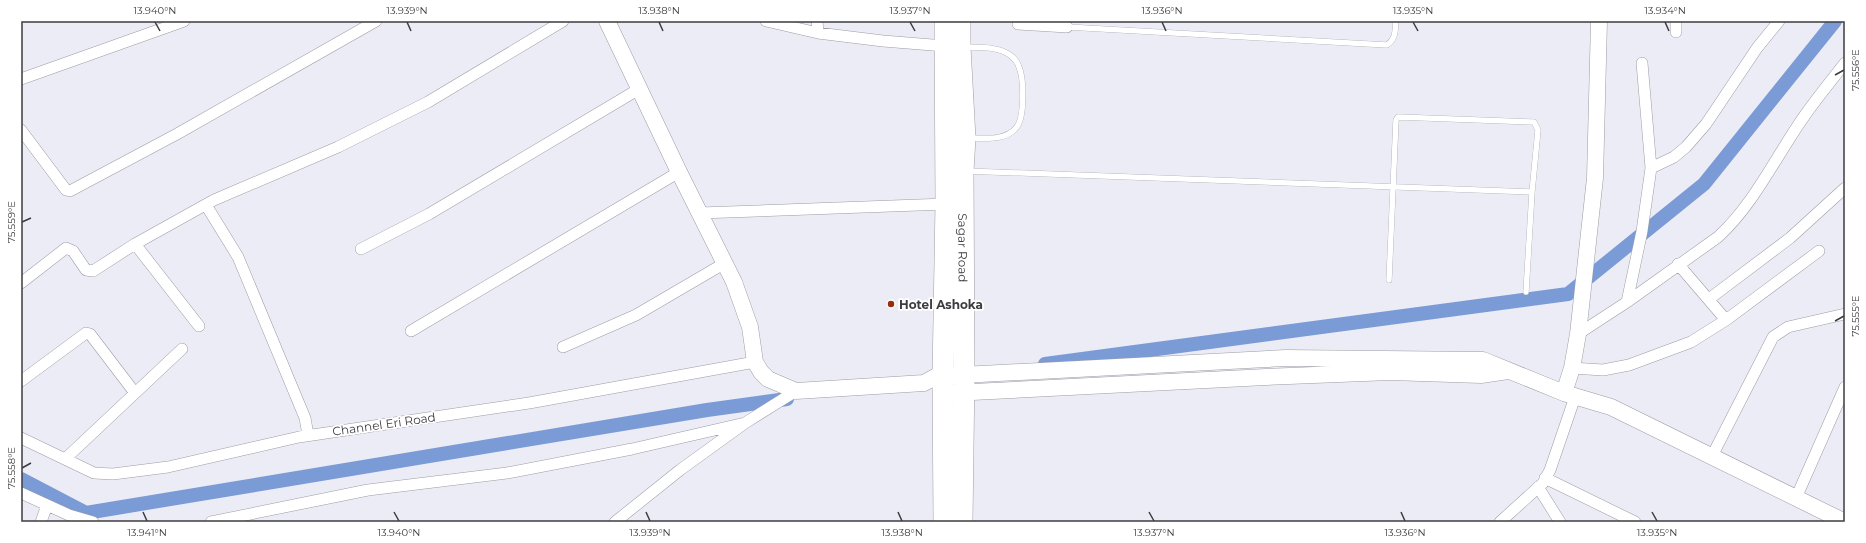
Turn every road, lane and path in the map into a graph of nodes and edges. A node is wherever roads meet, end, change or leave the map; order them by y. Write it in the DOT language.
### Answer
graph roads {
  1 [pos="184,21"];
  2 [pos="376,21"];
  3 [pos="563,21"];
  4 [pos="607,21"];
  5 [pos="766,21"];
  6 [pos="817,21"];
  7 [pos="945,21"];
  8 [pos="960,21"];
  9 [pos="1396,21"];
  10 [pos="1598,21"];
  11 [pos="1779,21"];
  12 [pos="1018,24"];
  13 [pos="1067,28"];
  14 [pos="818,33"];
  15 [pos="953,46"];
  16 [pos="1845,62"];
  17 [pos="1642,63"];
  18 [pos="21,79"];
  19 [pos="639,90"];
  20 [pos="21,130"];
  21 [pos="955,137"];
  22 [pos="1651,168"];
  23 [pos="955,170"];
  24 [pos="679,172"];
  25 [pos="1394,187"];
  26 [pos="1845,188"];
  27 [pos="1532,192"];
  28 [pos="946,204"];
  29 [pos="206,205"];
  30 [pos="700,213"];
  31 [pos="135,244"];
  32 [pos="361,249"];
  33 [pos="1819,251"];
  34 [pos="725,263"];
  35 [pos="1678,264"];
  36 [pos="1389,280"];
  37 [pos="21,283"];
  38 [pos="1526,292"];
  39 [pos="1709,299"];
  40 [pos="1627,302"];
  41 [pos="1845,314"];
  42 [pos="1726,320"];
  43 [pos="200,326"];
  44 [pos="411,331"];
  45 [pos="1578,334"];
  46 [pos="563,347"];
  47 [pos="182,349"];
  48 [pos="755,362"];
  49 [pos="1572,368"];
  50 [pos="21,381"];
  51 [pos="954,384"];
  52 [pos="1845,387"];
  53 [pos="796,391"];
  54 [pos="136,393"];
  55 [pos="1570,395"];
  56 [pos="746,423"];
  57 [pos="308,435"];
  58 [pos="21,438"];
  59 [pos="1712,456"];
  60 [pos="65,459"];
  61 [pos="1545,478"];
  62 [pos="1538,487"];
  63 [pos="21,493"];
  64 [pos="1796,498"];
  65 [pos="47,506"];
  66 [pos="41,522"];
  67 [pos="92,522"];
  68 [pos="211,522"];
  69 [pos="616,522"];
  70 [pos="944,522"];
  71 [pos="962,522"];
  72 [pos="1500,522"];
  73 [pos="1560,522"];
  74 [pos="1635,522"];
  75 [pos="1845,522"];
  1 -- 18 [label="street"];
  2 -- 20 [label="street"];
  3 -- 29 [label="street"];
  4 -- 19 [label="street"];
  5 -- 14 [label="street"];
  6 -- 14 [label="street"];
  7 -- 15 [label="highway, Sagar Road"];
  8 -- 15 [label="highway, Sagar Road"];
  9 -- 13 [label="lane"];
  10 -- 45 [label="street"];
  11 -- 22 [label="street"];
  12 -- 13 [label="street"];
  14 -- 15 [label="street"];
  15 -- 21 [label="highway, Sagar Road"];
  15 -- 21 [label="lane"];
  16 -- 35 [label="street"];
  17 -- 22 [label="street"];
  19 -- 24 [label="street"];
  19 -- 32 [label="street"];
  21 -- 23 [label="highway, Sagar Road"];
  22 -- 40 [label="street"];
  23 -- 25 [label="lane"];
  23 -- 28 [label="highway, Sagar Road"];
  23 -- 51 [label="highway, Sagar Road"];
  24 -- 30 [label="street"];
  24 -- 44 [label="street"];
  25 -- 27 [label="lane"];
  25 -- 27 [label="lane"];
  25 -- 36 [label="lane"];
  26 -- 39 [label="street"];
  27 -- 38 [label="lane"];
  28 -- 30 [label="street"];
  28 -- 51 [label="highway, Sagar Road"];
  29 -- 31 [label="street"];
  29 -- 57 [label="street"];
  30 -- 34 [label="street"];
  31 -- 37 [label="street"];
  31 -- 43 [label="street"];
  33 -- 42 [label="street"];
  34 -- 46 [label="street"];
  34 -- 48 [label="street"];
  35 -- 39 [label="street"];
  35 -- 40 [label="street"];
  39 -- 42 [label="street"];
  40 -- 45 [label="street"];
  41 -- 59 [label="street"];
  42 -- 49 [label="street"];
  45 -- 49 [label="street"];
  47 -- 54 [label="street"];
  48 -- 53 [label="street"];
  48 -- 57 [label="street, Channel Eri Road"];
  49 -- 55 [label="street"];
  50 -- 54 [label="street"];
  51 -- 53 [label="street"];
  51 -- 55 [label="street"];
  51 -- 70 [label="highway, Sagar Road"];
  51 -- 71 [label="highway, Sagar Road"];
  52 -- 64 [label="street"];
  53 -- 56 [label="street"];
  54 -- 60 [label="street"];
  55 -- 59 [label="street"];
  55 -- 61 [label="street"];
  56 -- 68 [label="street"];
  56 -- 69 [label="street"];
  57 -- 60 [label="street, Channel Eri Road"];
  58 -- 60 [label="street, Channel Eri Road"];
  59 -- 64 [label="street"];
  61 -- 62 [label="street"];
  61 -- 74 [label="street"];
  62 -- 72 [label="street"];
  62 -- 73 [label="street"];
  63 -- 65 [label="street"];
  64 -- 75 [label="street"];
  65 -- 66 [label="street"];
  65 -- 67 [label="street"];
}
